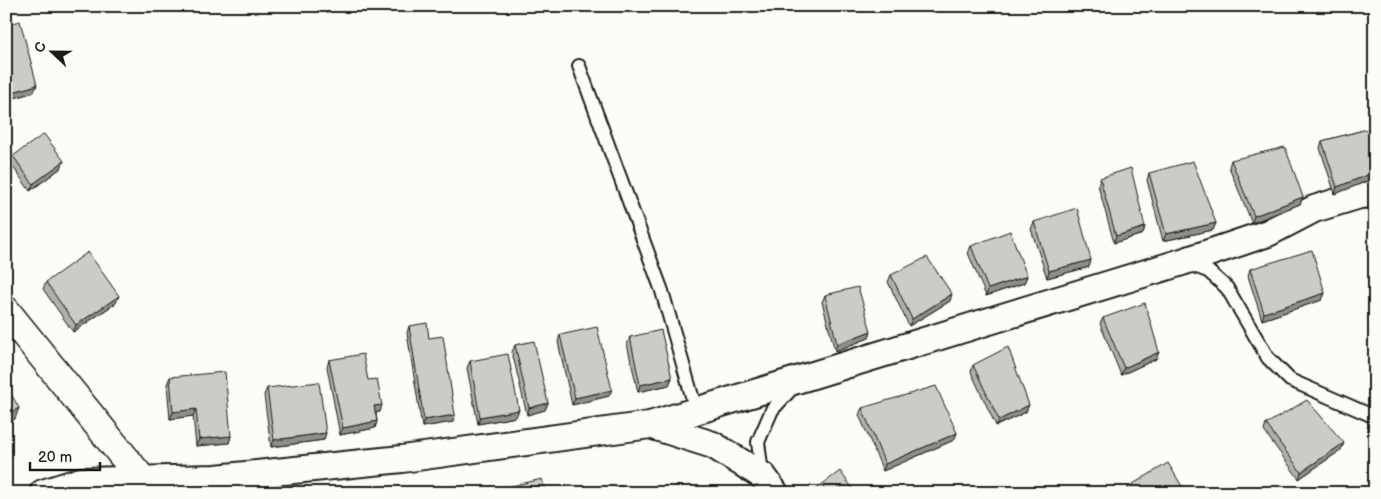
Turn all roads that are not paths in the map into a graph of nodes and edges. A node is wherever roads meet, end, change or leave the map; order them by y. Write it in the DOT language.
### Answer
graph roads {
  1 [pos="579,66"];
  2 [pos="1375,194"];
  3 [pos="1182,262"];
  4 [pos="6,311"];
  5 [pos="801,378"];
  6 [pos="696,410"];
  7 [pos="1375,418"];
  8 [pos="650,425"];
  9 [pos="769,485"];
  10 [pos="148,486"];
  11 [pos="43,493"];
  1 -- 6 [label="lane"];
  2 -- 3 [label="street"];
  3 -- 5 [label="street"];
  3 -- 7 [label="lane"];
  4 -- 10 [label="main road"];
  5 -- 6 [label="street"];
  5 -- 9 [label="lane"];
  6 -- 8 [label="street"];
  8 -- 9 [label="street"];
  8 -- 10 [label="street"];
  10 -- 11 [label="street"];
}
